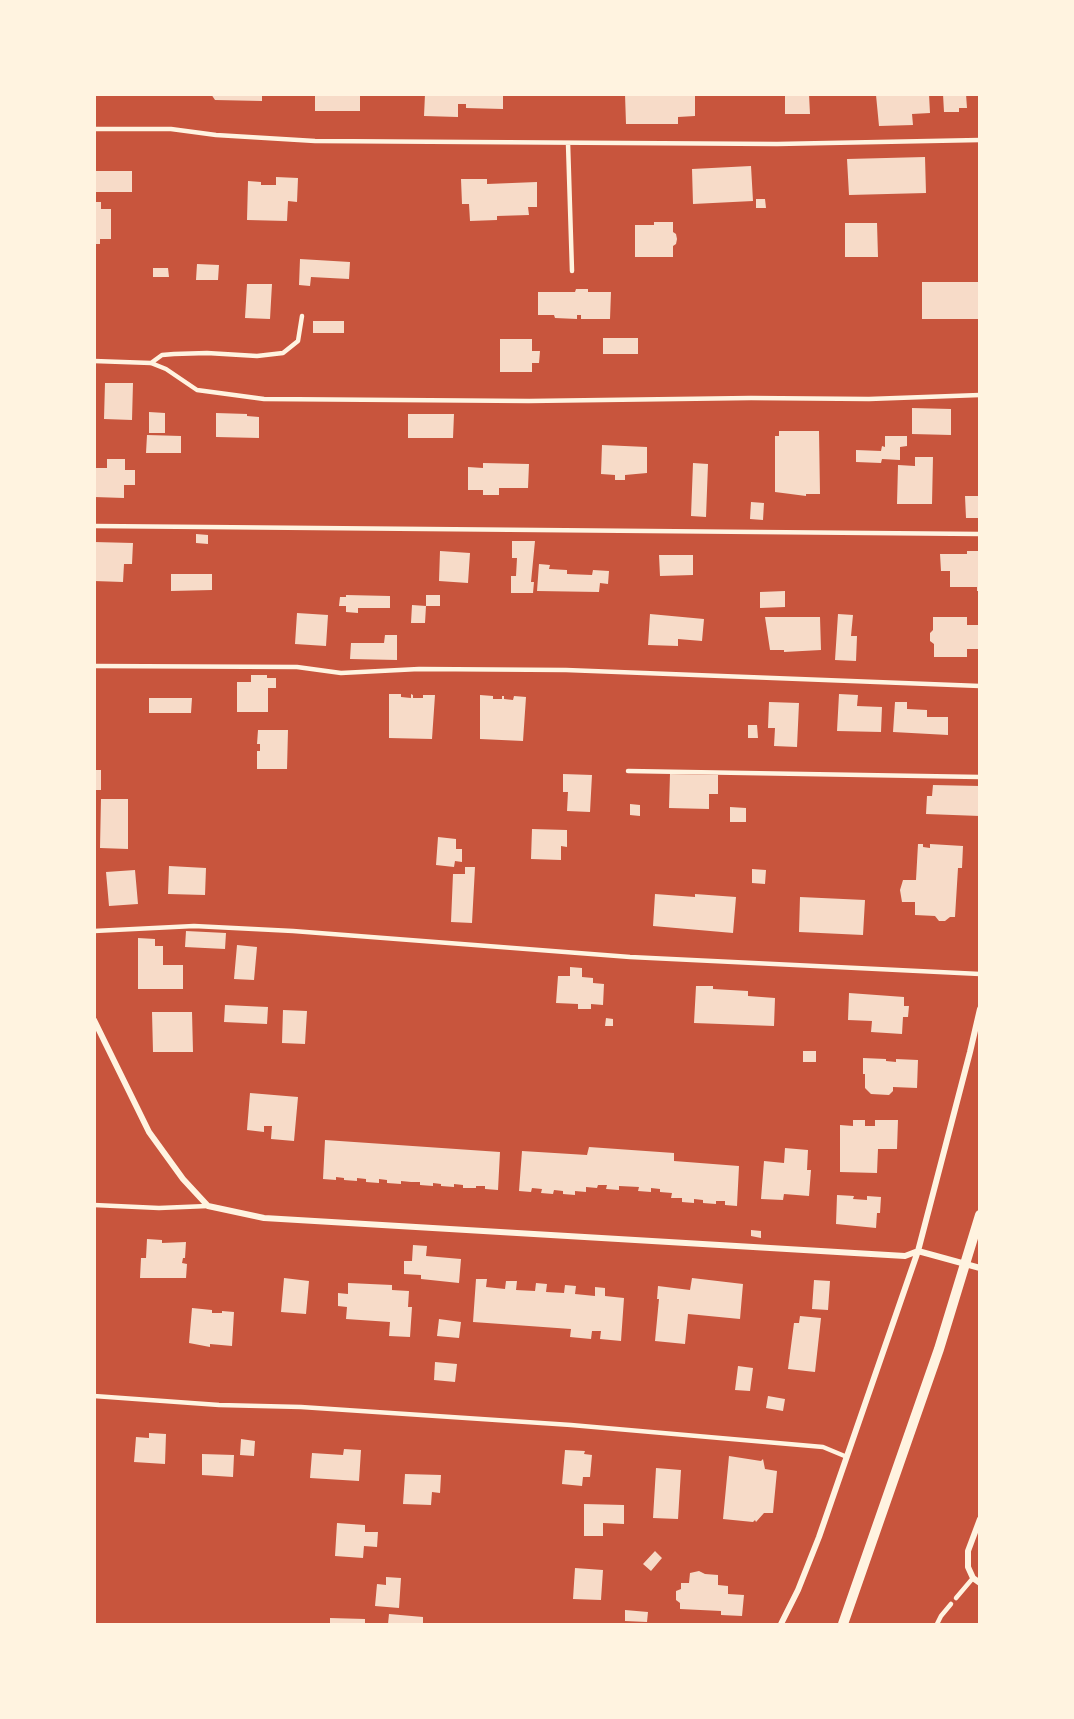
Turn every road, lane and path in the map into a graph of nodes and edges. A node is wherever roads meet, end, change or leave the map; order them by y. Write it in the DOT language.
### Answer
graph roads {
  1 [pos="94,129"];
  2 [pos="980,140"];
  3 [pos="568,143"];
  4 [pos="572,271"];
  5 [pos="302,316"];
  6 [pos="94,361"];
  7 [pos="151,363"];
  8 [pos="980,395"];
  9 [pos="94,526"];
  10 [pos="980,534"];
  11 [pos="94,666"];
  12 [pos="980,686"];
  13 [pos="628,771"];
  14 [pos="980,777"];
  15 [pos="94,931"];
  16 [pos="980,974"];
  17 [pos="980,1009"];
  18 [pos="94,1020"];
  19 [pos="94,1206"];
  20 [pos="208,1206"];
  21 [pos="980,1215"];
  22 [pos="918,1251"];
  23 [pos="965,1264"];
  24 [pos="980,1268"];
  25 [pos="94,1396"];
  26 [pos="847,1457"];
  27 [pos="980,1519"];
  28 [pos="973,1578"];
  29 [pos="980,1583"];
  30 [pos="956,1598"];
  31 [pos="951,1604"];
  32 [pos="781,1624"];
  33 [pos="843,1624"];
  34 [pos="937,1624"];
  1 -- 3 [label="lane"];
  2 -- 3 [label="lane"];
  3 -- 4 [label="lane"];
  5 -- 7 [label="lane"];
  6 -- 7 [label="lane"];
  7 -- 8 [label="lane"];
  9 -- 10 [label="lane"];
  11 -- 12 [label="lane"];
  13 -- 14 [label="lane"];
  15 -- 16 [label="lane"];
  17 -- 22 [label="street"];
  18 -- 20 [label="street"];
  19 -- 20 [label="lane"];
  20 -- 22 [label="street"];
  21 -- 23 [label="street"];
  22 -- 23 [label="street"];
  22 -- 26 [label="street"];
  23 -- 24 [label="street"];
  23 -- 33 [label="street"];
  25 -- 26 [label="lane"];
  26 -- 32 [label="street"];
  27 -- 28 [label="street"];
  28 -- 29 [label="street"];
  28 -- 30 [label="lane"];
  31 -- 34 [label="lane"];
}
